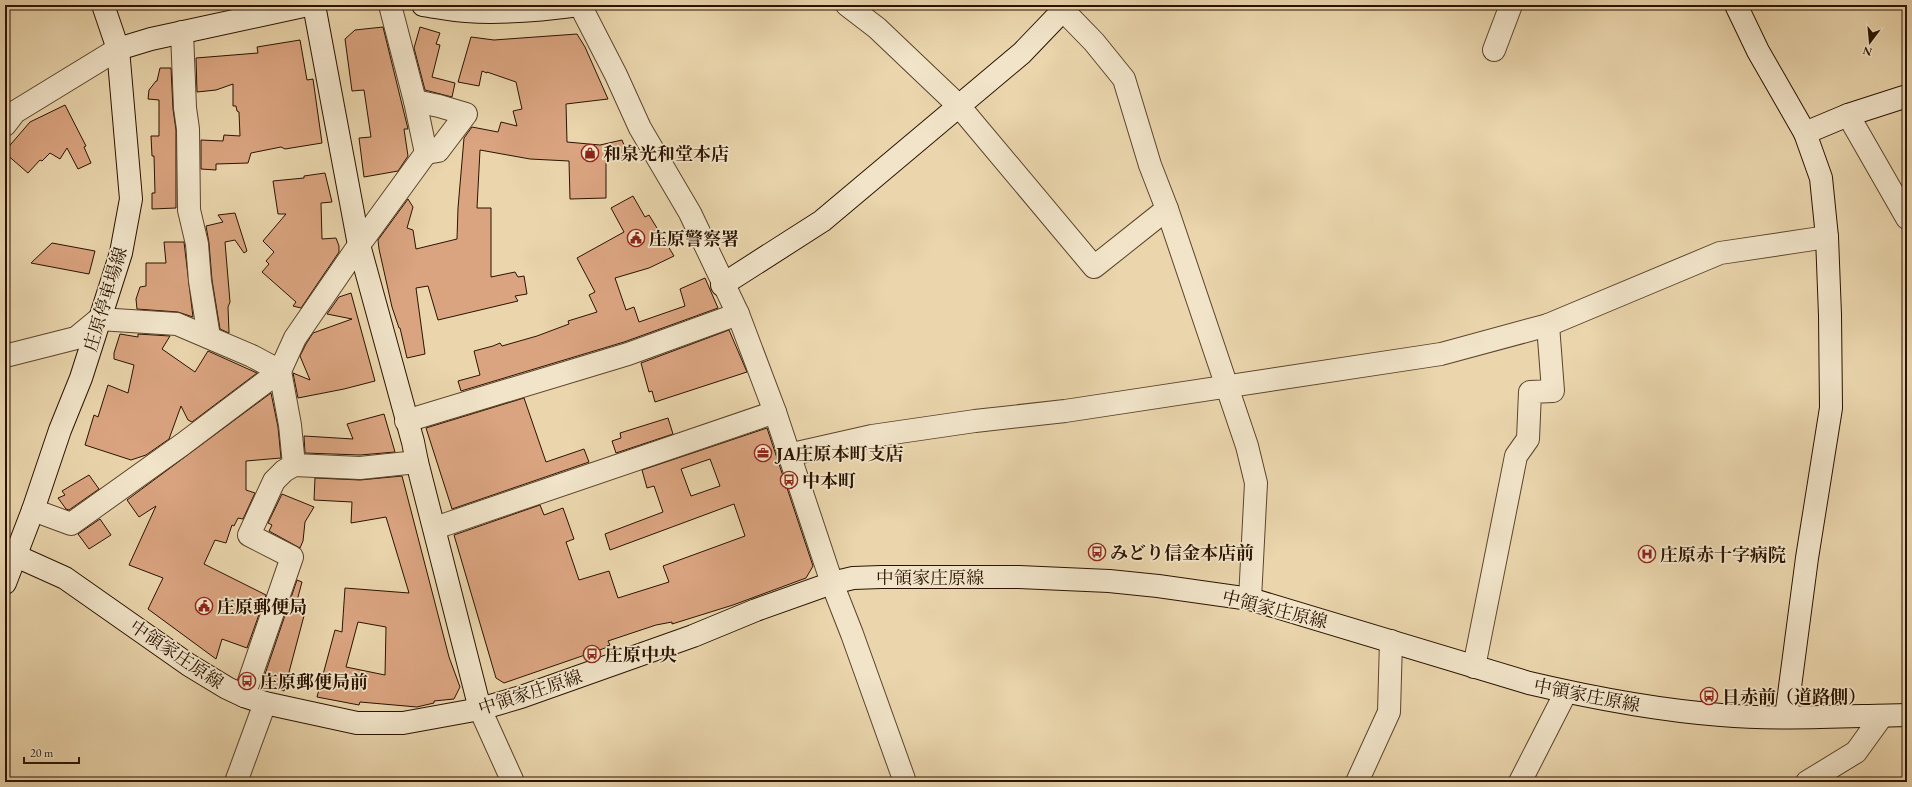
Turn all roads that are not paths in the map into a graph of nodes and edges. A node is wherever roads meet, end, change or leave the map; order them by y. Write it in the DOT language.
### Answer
graph roads {
  1 [pos="103,5"];
  2 [pos="308,5"];
  3 [pos="314,5"];
  4 [pos="390,5"];
  5 [pos="423,5"];
  6 [pos="580,5"];
  7 [pos="847,5"];
  8 [pos="1511,5"];
  9 [pos="1736,5"];
  10 [pos="1063,7"];
  11 [pos="466,8"];
  12 [pos="182,32"];
  13 [pos="118,49"];
  14 [pos="1494,50"];
  15 [pos="1907,96"];
  16 [pos="416,101"];
  17 [pos="959,106"];
  18 [pos="1848,115"];
  19 [pos="8,117"];
  20 [pos="1805,133"];
  21 [pos="426,153"];
  22 [pos="1167,209"];
  23 [pos="1907,218"];
  24 [pos="1827,237"];
  25 [pos="359,245"];
  26 [pos="722,285"];
  27 [pos="738,314"];
  28 [pos="99,319"];
  29 [pos="1548,325"];
  30 [pos="209,337"];
  31 [pos="5,356"];
  32 [pos="280,371"];
  33 [pos="1227,386"];
  34 [pos="775,412"];
  35 [pos="406,421"];
  36 [pos="788,455"];
  37 [pos="417,462"];
  38 [pos="294,465"];
  39 [pos="33,510"];
  40 [pos="435,528"];
  41 [pos="10,553"];
  42 [pos="5,583"];
  43 [pos="832,583"];
  44 [pos="1250,599"];
  45 [pos="1391,641"];
  46 [pos="1474,667"];
  47 [pos="1566,692"];
  48 [pos="244,696"];
  49 [pos="265,703"];
  50 [pos="480,709"];
  51 [pos="1907,715"];
  52 [pos="1882,716"];
  53 [pos="1786,717"];
  54 [pos="236,782"];
  55 [pos="513,782"];
  56 [pos="905,782"];
  57 [pos="1357,782"];
  58 [pos="1520,782"];
  59 [pos="1807,782"];
  1 -- 13 [label="street, 庄原停車場線"];
  2 -- 12 [label="street"];
  3 -- 25 [label="street"];
  4 -- 16 [label="street"];
  5 -- 11 [label="street"];
  6 -- 11 [label="street"];
  6 -- 26 [label="street"];
  7 -- 17 [label="street"];
  8 -- 14 [label="street"];
  9 -- 20 [label="street"];
  10 -- 17 [label="street"];
  10 -- 22 [label="street"];
  12 -- 13 [label="street"];
  12 -- 30 [label="street"];
  13 -- 19 [label="street"];
  13 -- 28 [label="street, 庄原停車場線"];
  15 -- 18 [label="street"];
  16 -- 21 [label="street"];
  16 -- 21 [label="street"];
  17 -- 22 [label="street"];
  17 -- 26 [label="street"];
  18 -- 20 [label="street"];
  18 -- 23 [label="street"];
  20 -- 24 [label="street"];
  21 -- 25 [label="street"];
  22 -- 33 [label="street"];
  24 -- 29 [label="street"];
  24 -- 53 [label="street"];
  25 -- 32 [label="street"];
  25 -- 35 [label="street"];
  26 -- 27 [label="street"];
  27 -- 34 [label="street"];
  27 -- 35 [label="street"];
  28 -- 30 [label="street"];
  28 -- 31 [label="street"];
  28 -- 39 [label="street, 庄原停車場線"];
  29 -- 33 [label="street"];
  29 -- 46 [label="street"];
  30 -- 32 [label="street"];
  32 -- 38 [label="street"];
  32 -- 39 [label="street"];
  33 -- 36 [label="street"];
  33 -- 44 [label="street"];
  34 -- 36 [label="street"];
  34 -- 40 [label="street"];
  35 -- 37 [label="street"];
  36 -- 43 [label="street"];
  37 -- 38 [label="street"];
  37 -- 40 [label="street"];
  38 -- 48 [label="street"];
  39 -- 41 [label="street, 庄原停車場線"];
  40 -- 50 [label="street"];
  41 -- 42 [label="street, 庄原停車場線"];
  41 -- 48 [label="street, 中領家庄原線"];
  43 -- 44 [label="street, 中領家庄原線"];
  43 -- 50 [label="street, 中領家庄原線"];
  43 -- 56 [label="street"];
  44 -- 45 [label="street, 中領家庄原線"];
  45 -- 46 [label="street, 中領家庄原線"];
  45 -- 57 [label="street"];
  46 -- 47 [label="street, 中領家庄原線"];
  47 -- 53 [label="street, 中領家庄原線"];
  47 -- 58 [label="street"];
  48 -- 49 [label="street, 中領家庄原線"];
  49 -- 50 [label="street, 中領家庄原線"];
  49 -- 54 [label="street"];
  50 -- 55 [label="street"];
  51 -- 52 [label="street, 中領家庄原線"];
  52 -- 53 [label="street, 中領家庄原線"];
  52 -- 59 [label="street"];
}
